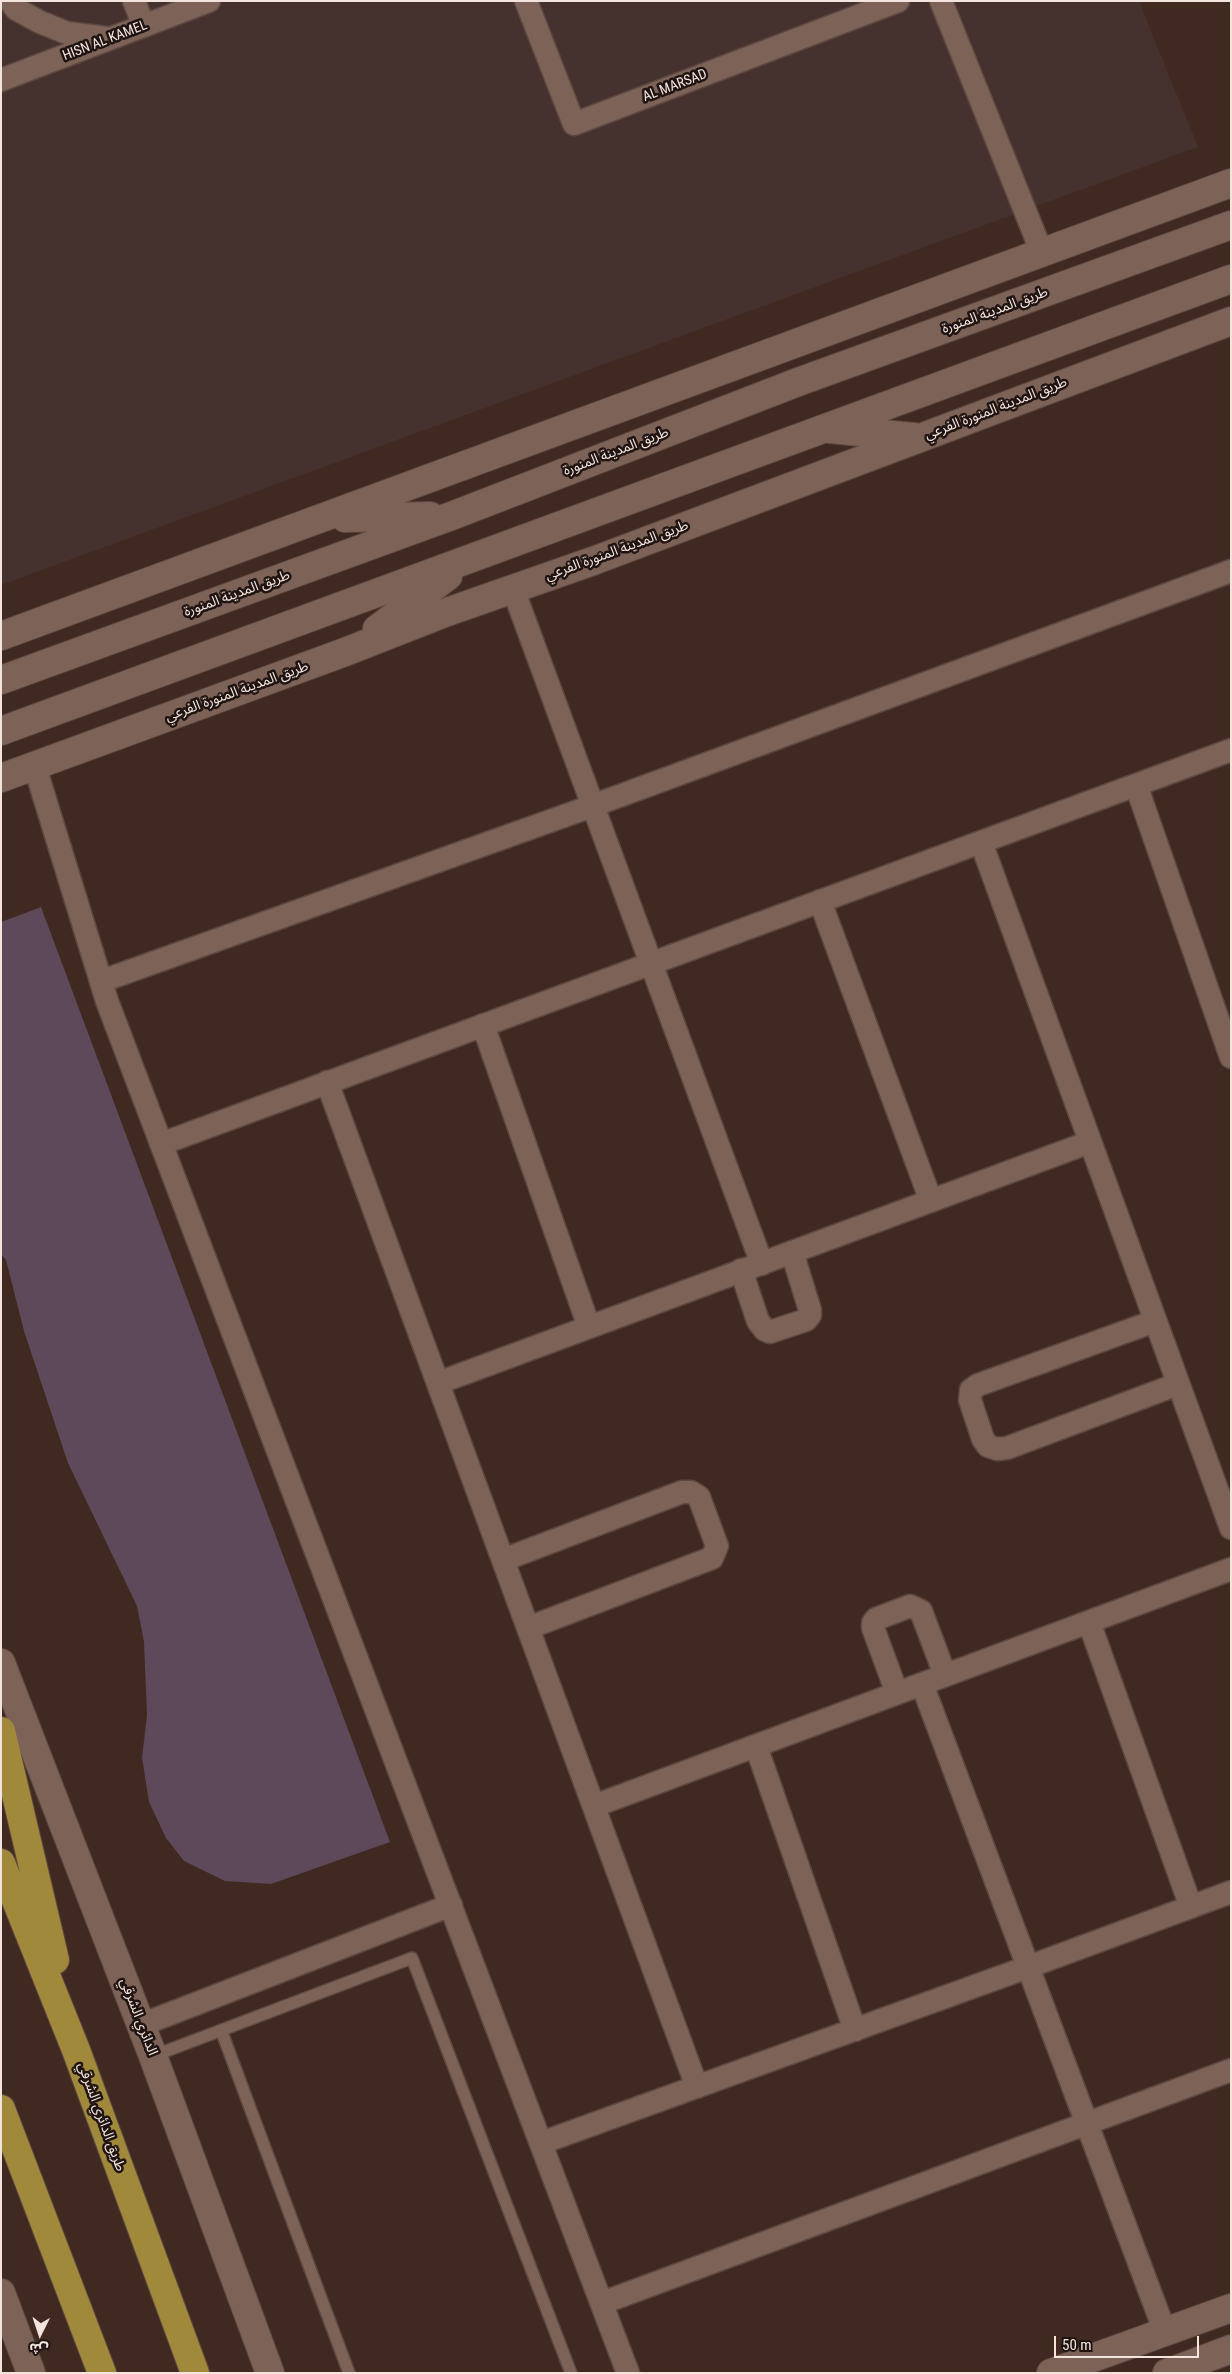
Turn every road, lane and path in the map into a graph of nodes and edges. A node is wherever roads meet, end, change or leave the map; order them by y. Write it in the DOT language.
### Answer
graph roads {
  1 [pos="10,1"];
  2 [pos="134,1"];
  3 [pos="210,1"];
  4 [pos="526,1"];
  5 [pos="898,1"];
  6 [pos="941,1"];
  7 [pos="144,26"];
  8 [pos="111,39"];
  9 [pos="1,80"];
  10 [pos="1231,183"];
  11 [pos="1231,225"];
  12 [pos="1042,253"];
  13 [pos="1231,278"];
  14 [pos="870,316"];
  15 [pos="1231,321"];
  16 [pos="798,382"];
  17 [pos="824,428"];
  18 [pos="920,438"];
  19 [pos="454,515"];
  20 [pos="323,518"];
  21 [pos="474,557"];
  22 [pos="1231,571"];
  23 [pos="513,589"];
  24 [pos="2,635"];
  25 [pos="345,652"];
  26 [pos="1,680"];
  27 [pos="1,732"];
  28 [pos="1231,750"];
  29 [pos="35,767"];
  30 [pos="1,770"];
  31 [pos="1,778"];
  32 [pos="1136,785"];
  33 [pos="592,806"];
  34 [pos="981,842"];
  35 [pos="820,901"];
  36 [pos="651,964"];
  37 [pos="102,981"];
  38 [pos="483,1025"];
  39 [pos="1231,1058"];
  40 [pos="328,1082"];
  41 [pos="1090,1142"];
  42 [pos="161,1144"];
  43 [pos="931,1201"];
  44 [pos="792,1252"];
  45 [pos="752,1267"];
  46 [pos="1155,1321"];
  47 [pos="589,1327"];
  48 [pos="438,1383"];
  49 [pos="1178,1384"];
  50 [pos="1231,1528"];
  51 [pos="503,1560"];
  52 [pos="1231,1569"];
  53 [pos="1089,1622"];
  54 [pos="528,1628"];
  55 [pos="1,1663"];
  56 [pos="945,1675"];
  57 [pos="922,1684"];
  58 [pos="897,1693"];
  59 [pos="1,1731"];
  60 [pos="756,1746"];
  61 [pos="594,1806"];
  62 [pos="1,1863"];
  63 [pos="1231,1892"];
  64 [pos="451,1905"];
  65 [pos="1191,1907"];
  66 [pos="1028,1968"];
  67 [pos="141,2026"];
  68 [pos="221,2030"];
  69 [pos="855,2030"];
  70 [pos="76,2050"];
  71 [pos="153,2056"];
  72 [pos="1231,2070"];
  73 [pos="697,2087"];
  74 [pos="1,2109"];
  75 [pos="1087,2123"];
  76 [pos="541,2143"];
  77 [pos="1,2294"];
  78 [pos="602,2303"];
  79 [pos="1231,2308"];
  80 [pos="1165,2332"];
  81 [pos="1231,2349"];
  82 [pos="31,2373"];
  83 [pos="102,2373"];
  84 [pos="195,2373"];
  85 [pos="270,2373"];
  86 [pos="349,2373"];
  87 [pos="570,2373"];
  88 [pos="628,2373"];
  89 [pos="1051,2373"];
  90 [pos="1167,2373"];
  1 -- 8 [label="street"];
  2 -- 7 [label="street"];
  3 -- 7 [label="street, HISN AL KAMEL"];
  4 -- 5 [label="street, AL MARSAD"];
  6 -- 12 [label="street"];
  7 -- 8 [label="street, HISN AL KAMEL"];
  8 -- 9 [label="street, HISN AL KAMEL"];
  10 -- 12 [label="street"];
  11 -- 16 [label="street, طريق المدينة المنورة"];
  12 -- 14 [label="street"];
  13 -- 17 [label="street"];
  14 -- 16 [label="street"];
  14 -- 20 [label="street"];
  15 -- 18 [label="street, طريق المدينة المنورة الفرعي"];
  16 -- 19 [label="street, طريق المدينة المنورة"];
  17 -- 18 [label="street"];
  17 -- 21 [label="street"];
  18 -- 23 [label="street, طريق المدينة المنورة الفرعي"];
  19 -- 20 [label="street"];
  19 -- 26 [label="street, طريق المدينة المنورة"];
  20 -- 24 [label="street"];
  21 -- 25 [label="street"];
  21 -- 27 [label="street"];
  22 -- 33 [label="street"];
  23 -- 25 [label="street, طريق المدينة المنورة الفرعي"];
  23 -- 33 [label="street"];
  25 -- 29 [label="street, طريق المدينة المنورة الفرعي"];
  28 -- 32 [label="street"];
  29 -- 30 [label="street"];
  29 -- 31 [label="street, طريق المدينة المنورة الفرعي"];
  29 -- 37 [label="street"];
  32 -- 34 [label="street"];
  32 -- 39 [label="street"];
  33 -- 36 [label="street"];
  33 -- 37 [label="street"];
  34 -- 35 [label="street"];
  34 -- 41 [label="street"];
  35 -- 36 [label="street"];
  35 -- 43 [label="street"];
  36 -- 38 [label="street"];
  36 -- 45 [label="street"];
  37 -- 42 [label="street"];
  38 -- 40 [label="street"];
  38 -- 47 [label="street"];
  40 -- 42 [label="street"];
  40 -- 48 [label="street"];
  41 -- 43 [label="street"];
  41 -- 46 [label="street"];
  42 -- 64 [label="street"];
  43 -- 44 [label="street"];
  44 -- 45 [label="street"];
  44 -- 45 [label="street"];
  45 -- 47 [label="street"];
  46 -- 49 [label="street"];
  46 -- 49 [label="street"];
  47 -- 48 [label="street"];
  48 -- 51 [label="street"];
  49 -- 50 [label="street"];
  51 -- 54 [label="street"];
  51 -- 54 [label="street"];
  52 -- 53 [label="street"];
  53 -- 56 [label="street"];
  53 -- 65 [label="street"];
  54 -- 61 [label="street"];
  55 -- 67 [label="street, الدائري الشرقي"];
  56 -- 57 [label="street"];
  56 -- 58 [label="street"];
  57 -- 58 [label="street"];
  57 -- 66 [label="street"];
  58 -- 60 [label="street"];
  59 -- 70 [label="highway"];
  60 -- 61 [label="street"];
  60 -- 69 [label="street"];
  61 -- 73 [label="street"];
  62 -- 70 [label="highway, طريق الدائري الشرقي"];
  63 -- 65 [label="street"];
  64 -- 67 [label="street"];
  64 -- 76 [label="street"];
  65 -- 66 [label="street"];
  66 -- 69 [label="street"];
  66 -- 75 [label="street"];
  67 -- 71 [label="street, الدائري الشرقي"];
  68 -- 71 [label="lane"];
  68 -- 86 [label="lane"];
  68 -- 87 [label="lane"];
  69 -- 73 [label="street"];
  70 -- 84 [label="highway, طريق الدائري الشرقي"];
  71 -- 85 [label="street, الدائري الشرقي"];
  72 -- 75 [label="street"];
  73 -- 76 [label="street"];
  74 -- 83 [label="highway"];
  75 -- 78 [label="street"];
  75 -- 80 [label="street"];
  76 -- 78 [label="street"];
  77 -- 82 [label="street"];
  78 -- 88 [label="street"];
  79 -- 80 [label="street"];
  80 -- 89 [label="street"];
  81 -- 90 [label="street"];
}
